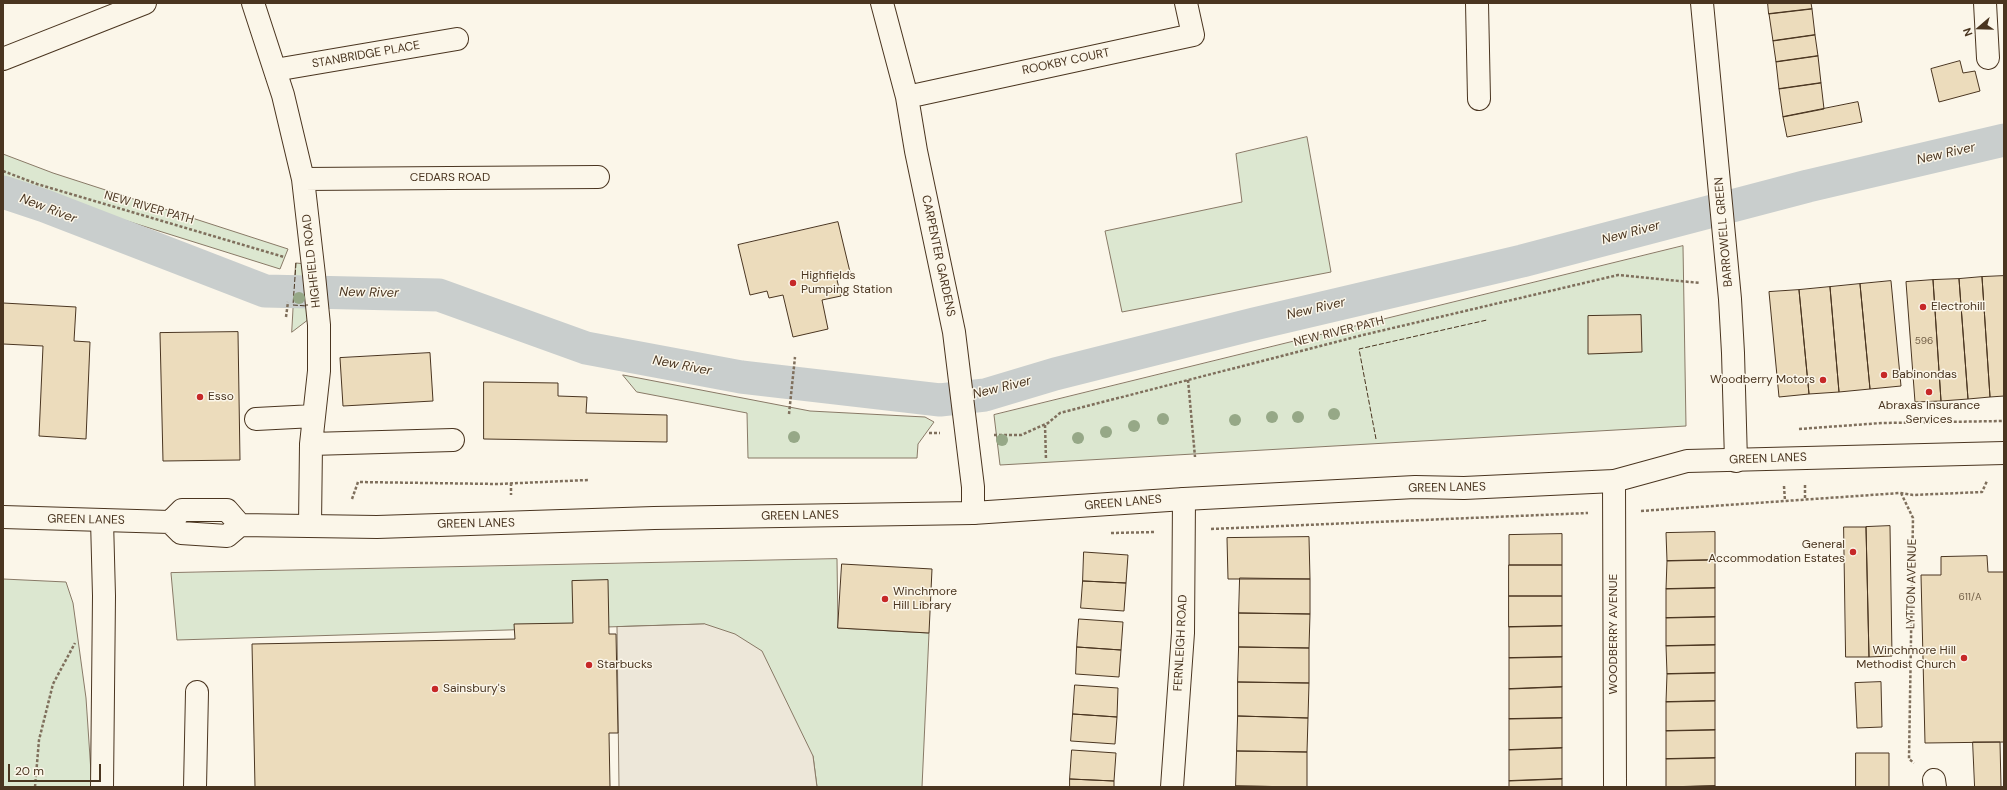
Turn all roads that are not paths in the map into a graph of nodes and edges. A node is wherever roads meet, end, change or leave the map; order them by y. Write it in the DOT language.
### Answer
graph roads {
  1 [pos="145,3"];
  2 [pos="253,3"];
  3 [pos="882,3"];
  4 [pos="1186,3"];
  5 [pos="1477,3"];
  6 [pos="1702,3"];
  7 [pos="1985,3"];
  8 [pos="457,39"];
  9 [pos="1988,58"];
  10 [pos="3,59"];
  11 [pos="275,70"];
  12 [pos="907,97"];
  13 [pos="1479,99"];
  14 [pos="598,177"];
  15 [pos="303,179"];
  16 [pos="314,416"];
  17 [pos="256,419"];
  18 [pos="453,440"];
  19 [pos="311,444"];
  20 [pos="2004,453"];
  21 [pos="1736,461"];
  22 [pos="1614,481"];
  23 [pos="1184,498"];
  24 [pos="973,513"];
  25 [pos="3,517"];
  26 [pos="102,520"];
  27 [pos="310,526"];
  28 [pos="197,692"];
  29 [pos="102,787"];
  30 [pos="196,787"];
  31 [pos="1172,787"];
  32 [pos="1615,787"];
  1 -- 10 [label="street"];
  2 -- 11 [label="street, HIGHFIELD ROAD"];
  3 -- 12 [label="street, CARPENTER GARDENS"];
  4 -- 12 [label="street, ROOKBY COURT"];
  5 -- 13 [label="street"];
  6 -- 21 [label="street, BARROWELL GREEN"];
  7 -- 9 [label="street"];
  8 -- 11 [label="street, STANBRIDGE PLACE"];
  11 -- 15 [label="street, HIGHFIELD ROAD"];
  12 -- 24 [label="street, CARPENTER GARDENS"];
  14 -- 15 [label="street, CEDARS ROAD"];
  15 -- 16 [label="street, HIGHFIELD ROAD"];
  16 -- 17 [label="street"];
  16 -- 19 [label="street, HIGHFIELD ROAD"];
  18 -- 19 [label="street"];
  19 -- 27 [label="street, HIGHFIELD ROAD"];
  20 -- 21 [label="street, GREEN LANES"];
  21 -- 22 [label="street, GREEN LANES"];
  22 -- 23 [label="street, GREEN LANES"];
  22 -- 32 [label="street, WOODBERRY AVENUE"];
  23 -- 24 [label="street, GREEN LANES"];
  23 -- 31 [label="street, FERNLEIGH ROAD"];
  24 -- 27 [label="street, GREEN LANES"];
  25 -- 26 [label="street, GREEN LANES"];
  26 -- 27 [label="street, GREEN LANES"];
  26 -- 29 [label="street"];
  28 -- 30 [label="street"];
}
